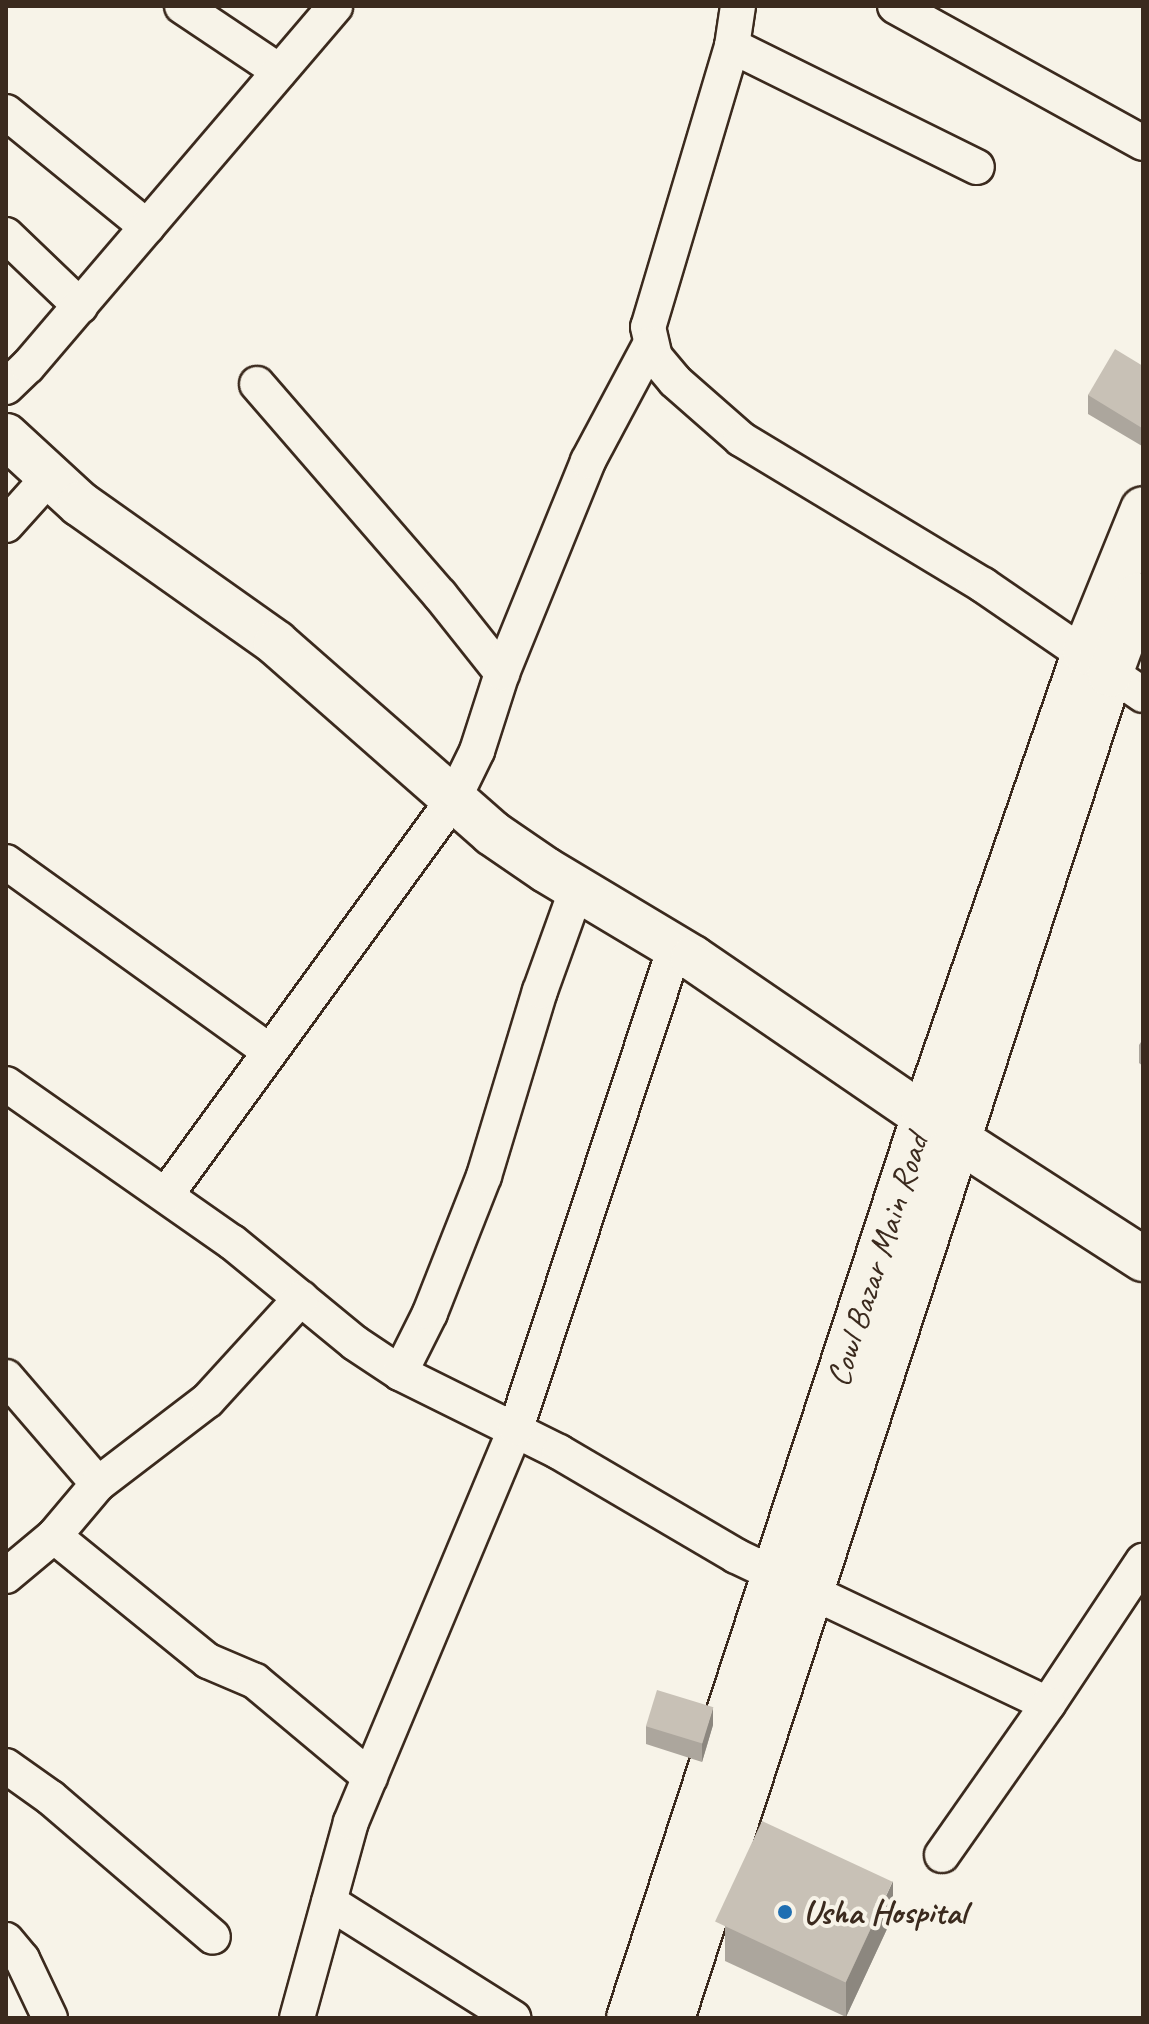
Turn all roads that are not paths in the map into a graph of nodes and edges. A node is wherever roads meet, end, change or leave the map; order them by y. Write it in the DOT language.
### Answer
graph roads {
  1 [pos="182,6"];
  2 [pos="335,6"];
  3 [pos="738,6"];
  4 [pos="895,6"];
  5 [pos="732,46"];
  6 [pos="279,71"];
  7 [pos="6,112"];
  8 [pos="1143,143"];
  9 [pos="977,167"];
  10 [pos="147,227"];
  11 [pos="6,235"];
  12 [pos="80,306"];
  13 [pos="650,345"];
  14 [pos="257,384"];
  15 [pos="6,387"];
  16 [pos="6,436"];
  17 [pos="50,476"];
  18 [pos="1143,509"];
  19 [pos="6,525"];
  20 [pos="1143,585"];
  21 [pos="502,673"];
  22 [pos="1112,673"];
  23 [pos="453,800"];
  24 [pos="6,862"];
  25 [pos="577,888"];
  26 [pos="675,947"];
  27 [pos="270,1052"];
  28 [pos="6,1084"];
  29 [pos="924,1116"];
  30 [pos="960,1141"];
  31 [pos="166,1195"];
  32 [pos="1143,1259"];
  33 [pos="301,1298"];
  34 [pos="400,1373"];
  35 [pos="6,1377"];
  36 [pos="516,1428"];
  37 [pos="98,1484"];
  38 [pos="54,1536"];
  39 [pos="1143,1561"];
  40 [pos="6,1576"];
  41 [pos="793,1585"];
  42 [pos="1048,1704"];
  43 [pos="6,1766"];
  44 [pos="370,1777"];
  45 [pos="942,1855"];
  46 [pos="329,1902"];
  47 [pos="213,1937"];
  48 [pos="6,1940"];
  49 [pos="50,2018"];
  50 [pos="297,2018"];
  51 [pos="513,2018"];
  52 [pos="629,2018"];
  53 [pos="672,2018"];
  1 -- 6 [label="street"];
  2 -- 6 [label="street"];
  3 -- 5 [label="street"];
  4 -- 8 [label="street"];
  5 -- 9 [label="street"];
  5 -- 13 [label="street"];
  6 -- 10 [label="street"];
  7 -- 10 [label="street"];
  10 -- 12 [label="street"];
  11 -- 12 [label="street"];
  12 -- 15 [label="street"];
  13 -- 21 [label="street"];
  13 -- 22 [label="street"];
  14 -- 21 [label="street"];
  16 -- 17 [label="street"];
  17 -- 19 [label="street"];
  17 -- 23 [label="street"];
  18 -- 22 [label="street, Cowl Bazar Main Road"];
  20 -- 22 [label="street"];
  21 -- 23 [label="street"];
  22 -- 29 [label="street, Cowl Bazar Main Road"];
  22 -- 30 [label="street"];
  23 -- 25 [label="street"];
  23 -- 27 [label="street"];
  24 -- 27 [label="street"];
  25 -- 26 [label="street"];
  25 -- 34 [label="street"];
  26 -- 29 [label="street"];
  26 -- 36 [label="street"];
  27 -- 31 [label="street"];
  28 -- 31 [label="street"];
  29 -- 30 [label="street"];
  29 -- 41 [label="street, Cowl Bazar Main Road"];
  30 -- 32 [label="street"];
  30 -- 41 [label="street"];
  31 -- 33 [label="street"];
  33 -- 34 [label="street"];
  33 -- 37 [label="street"];
  34 -- 36 [label="street"];
  35 -- 37 [label="street"];
  36 -- 41 [label="street"];
  36 -- 44 [label="street"];
  37 -- 38 [label="street"];
  38 -- 40 [label="street"];
  38 -- 44 [label="street"];
  39 -- 42 [label="street"];
  41 -- 42 [label="street"];
  41 -- 52 [label="street, Cowl Bazar Main Road"];
  41 -- 53 [label="street"];
  42 -- 45 [label="street"];
  43 -- 47 [label="street"];
  44 -- 46 [label="street"];
  46 -- 50 [label="street"];
  46 -- 51 [label="street"];
  48 -- 49 [label="street"];
}
